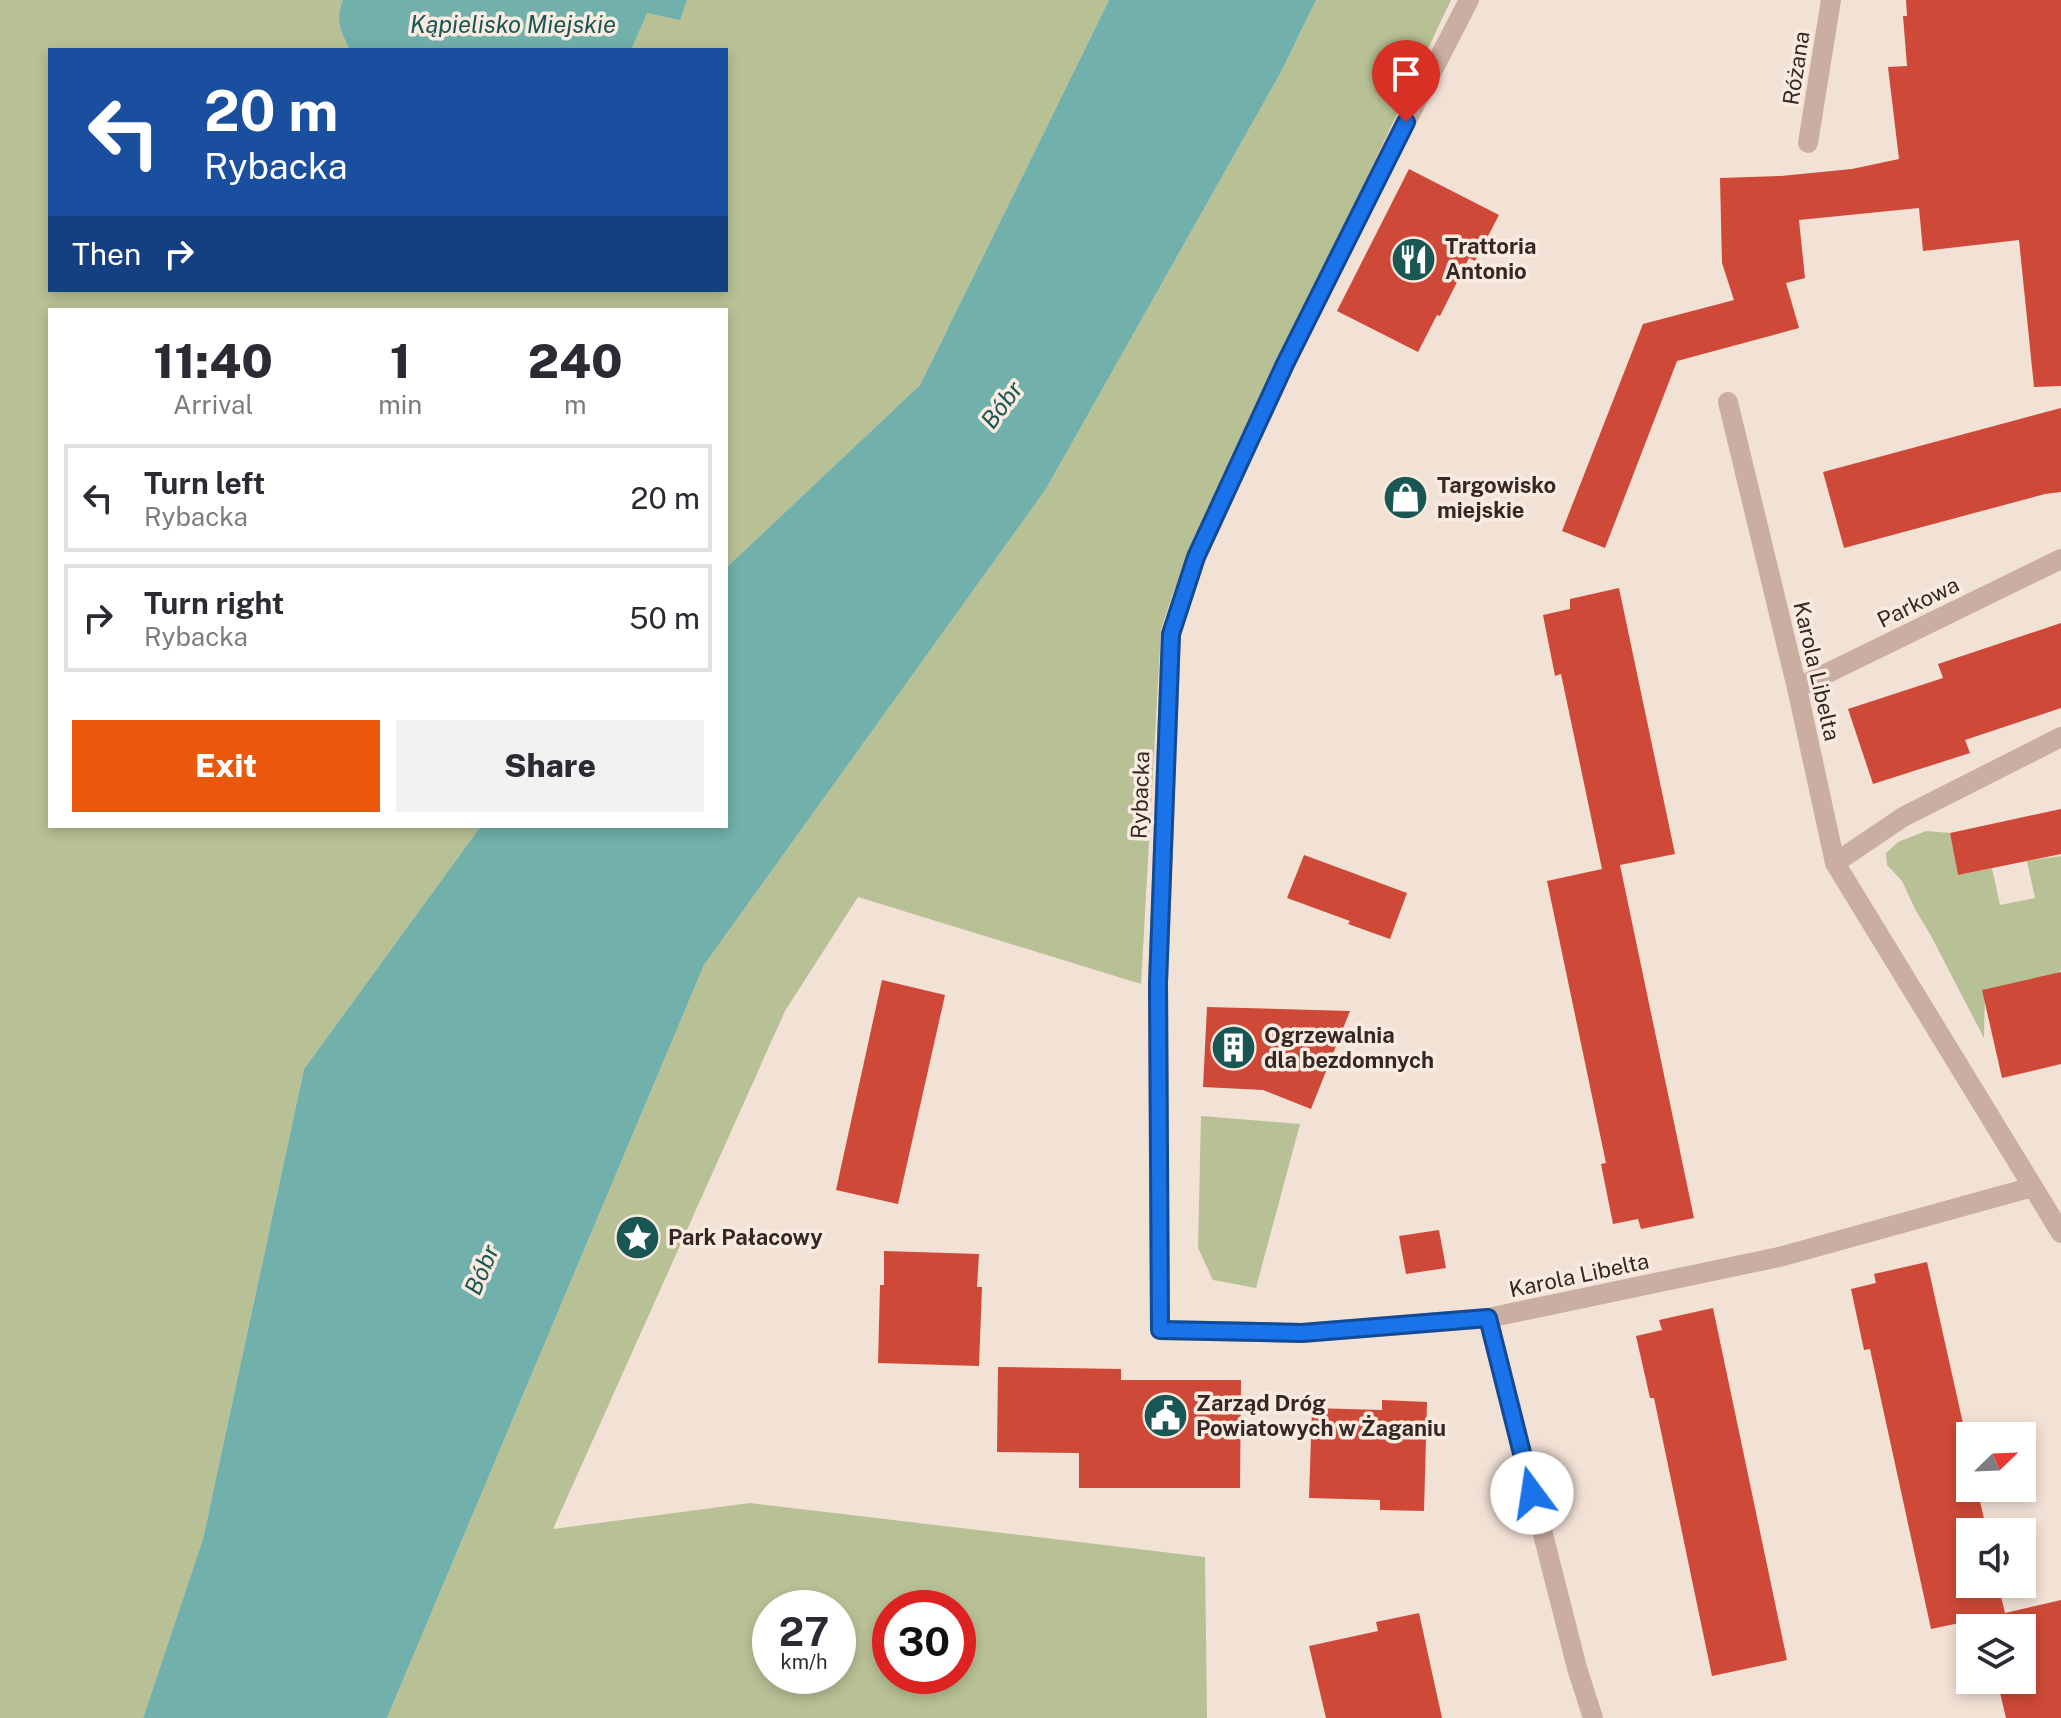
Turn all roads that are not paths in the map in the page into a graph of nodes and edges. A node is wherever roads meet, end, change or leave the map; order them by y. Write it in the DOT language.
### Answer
graph roads {
  1 [pos="1469,0"];
  2 [pos="1831,0"];
  3 [pos="1808,143"];
  4 [pos="1728,402"];
  5 [pos="2061,559"];
  6 [pos="1797,688"];
  7 [pos="2061,737"];
  8 [pos="1835,863"];
  9 [pos="2033,1187"];
  10 [pos="2061,1233"];
  11 [pos="1488,1318"];
  12 [pos="1593,1718"];
  1 -- 11 [label="street, Rybacka"];
  2 -- 3 [label="street, Różana"];
  4 -- 6 [label="street, Karola Libelta"];
  5 -- 6 [label="street, Parkowa"];
  6 -- 8 [label="street, Karola Libelta"];
  7 -- 8 [label="street"];
  8 -- 9 [label="street, Karola Libelta"];
  9 -- 10 [label="street, Karola Libelta"];
  9 -- 11 [label="street, Karola Libelta"];
  11 -- 12 [label="street, Karola Libelta"];
}
